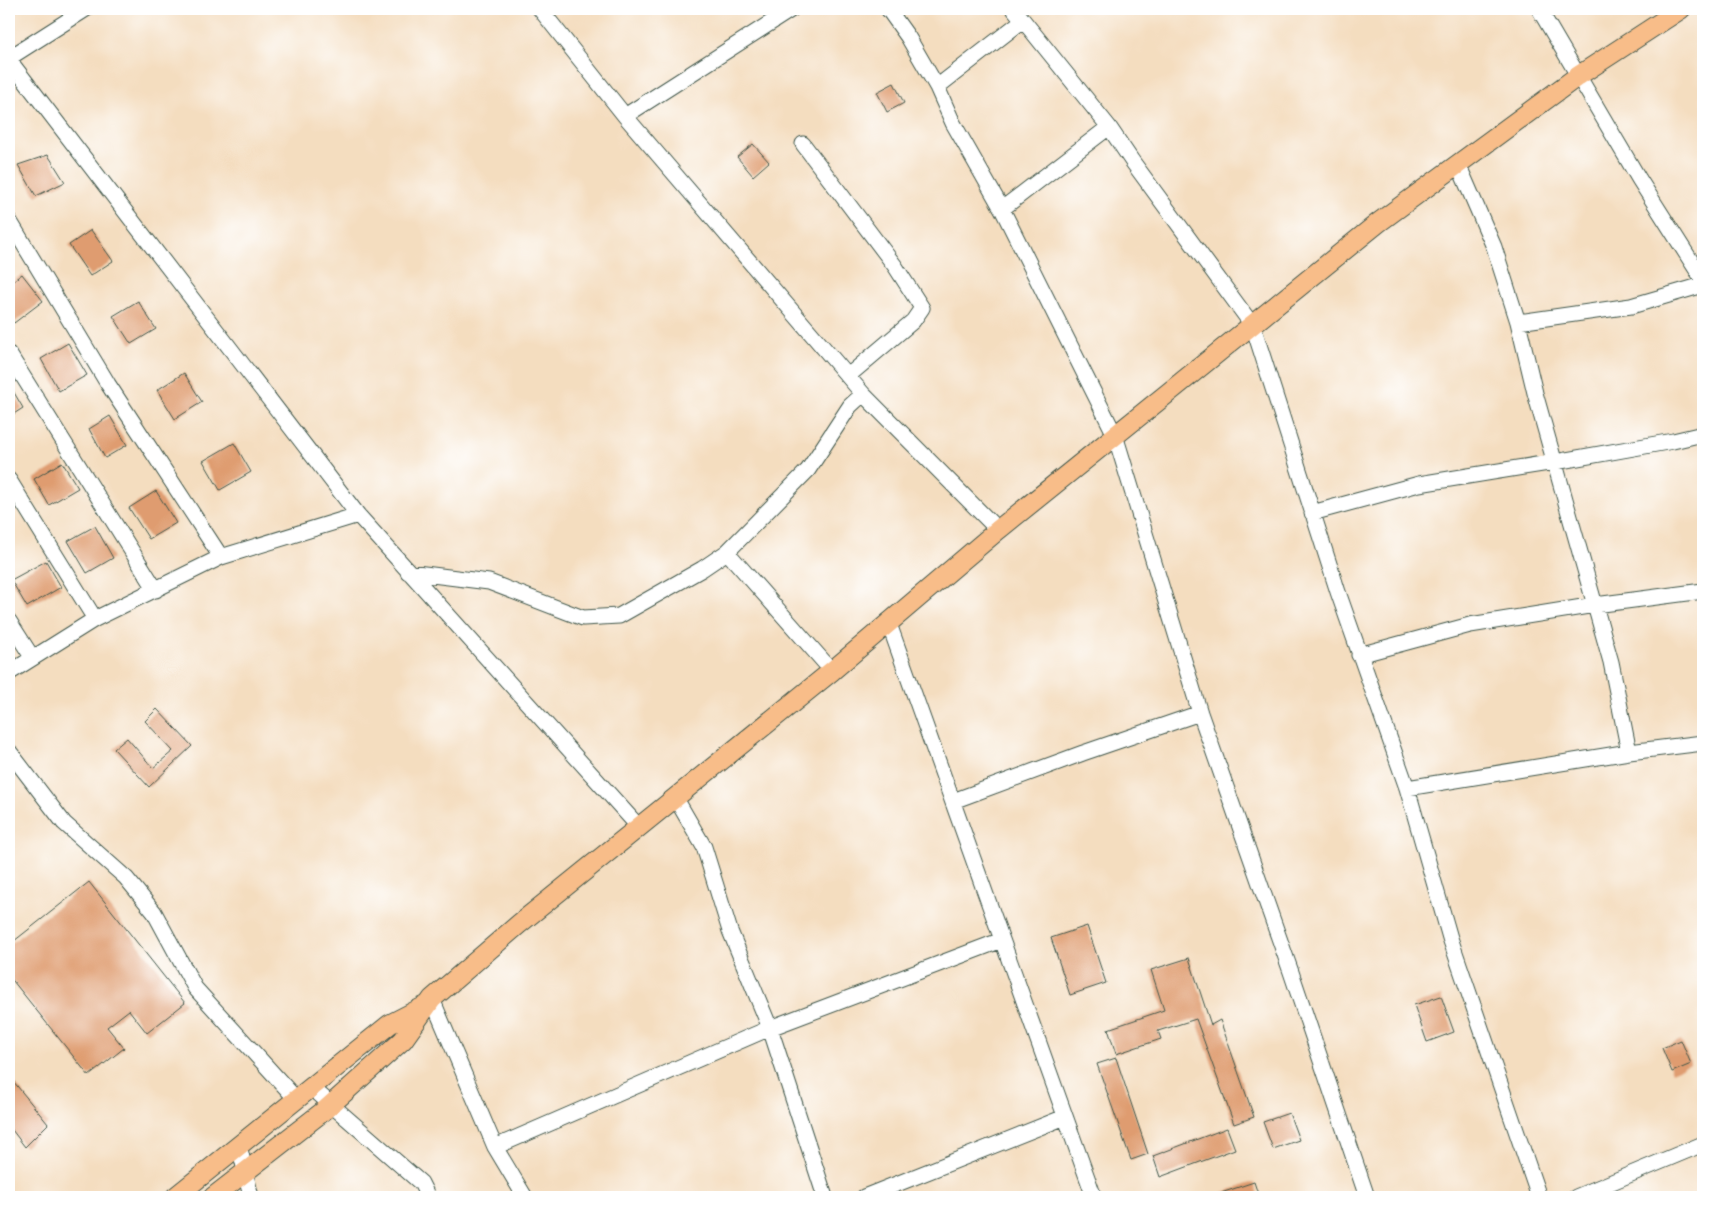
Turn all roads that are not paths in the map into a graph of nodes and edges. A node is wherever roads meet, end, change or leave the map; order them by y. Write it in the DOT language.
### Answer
graph roads {
  1 [pos="86,9"];
  2 [pos="540,9"];
  3 [pos="792,9"];
  4 [pos="888,9"];
  5 [pos="1539,9"];
  6 [pos="1681,9"];
  7 [pos="1018,15"];
  8 [pos="9,59"];
  9 [pos="1578,76"];
  10 [pos="936,87"];
  11 [pos="625,116"];
  12 [pos="1110,127"];
  13 [pos="803,144"];
  14 [pos="1458,164"];
  15 [pos="1002,209"];
  16 [pos="9,220"];
  17 [pos="1703,280"];
  18 [pos="1703,285"];
  19 [pos="1518,322"];
  20 [pos="1253,326"];
  21 [pos="9,354"];
  22 [pos="848,376"];
  23 [pos="863,394"];
  24 [pos="1703,434"];
  25 [pos="1115,435"];
  26 [pos="1554,462"];
  27 [pos="9,480"];
  28 [pos="1312,513"];
  29 [pos="358,515"];
  30 [pos="998,530"];
  31 [pos="726,552"];
  32 [pos="221,557"];
  33 [pos="408,572"];
  34 [pos="156,590"];
  35 [pos="1703,591"];
  36 [pos="1595,605"];
  37 [pos="95,619"];
  38 [pos="888,621"];
  39 [pos="9,622"];
  40 [pos="1359,655"];
  41 [pos="32,657"];
  42 [pos="832,671"];
  43 [pos="9,673"];
  44 [pos="1200,713"];
  45 [pos="1703,743"];
  46 [pos="9,751"];
  47 [pos="1629,752"];
  48 [pos="1407,788"];
  49 [pos="675,797"];
  50 [pos="953,802"];
  51 [pos="638,826"];
  52 [pos="1002,940"];
  53 [pos="430,1002"];
  54 [pos="770,1028"];
  55 [pos="311,1087"];
  56 [pos="297,1100"];
  57 [pos="331,1103"];
  58 [pos="1065,1117"];
  59 [pos="1703,1144"];
  60 [pos="239,1146"];
  61 [pos="495,1147"];
  62 [pos="244,1171"];
  63 [pos="175,1197"];
  64 [pos="213,1197"];
  65 [pos="251,1197"];
  66 [pos="428,1197"];
  67 [pos="526,1197"];
  68 [pos="826,1197"];
  69 [pos="864,1197"];
  70 [pos="1094,1197"];
  71 [pos="1367,1197"];
  72 [pos="1539,1197"];
  73 [pos="1576,1197"];
  1 -- 8 [label="street"];
  2 -- 11 [label="street"];
  3 -- 11 [label="street"];
  4 -- 10 [label="street"];
  5 -- 9 [label="street"];
  6 -- 9 [label="main road"];
  7 -- 10 [label="street"];
  7 -- 12 [label="street"];
  8 -- 29 [label="street"];
  9 -- 14 [label="main road"];
  9 -- 17 [label="street"];
  10 -- 15 [label="street"];
  11 -- 22 [label="street"];
  12 -- 15 [label="street"];
  12 -- 20 [label="street"];
  13 -- 22 [label="street"];
  14 -- 19 [label="street"];
  14 -- 20 [label="main road"];
  15 -- 25 [label="street"];
  16 -- 32 [label="street"];
  18 -- 19 [label="street"];
  19 -- 26 [label="street"];
  20 -- 25 [label="main road"];
  20 -- 28 [label="street"];
  21 -- 34 [label="street"];
  22 -- 23 [label="street"];
  23 -- 30 [label="street"];
  23 -- 31 [label="street"];
  24 -- 26 [label="street"];
  25 -- 30 [label="main road"];
  25 -- 44 [label="street"];
  26 -- 28 [label="street"];
  26 -- 36 [label="street"];
  27 -- 37 [label="street"];
  28 -- 40 [label="street"];
  29 -- 32 [label="street"];
  29 -- 33 [label="street"];
  30 -- 38 [label="main road"];
  31 -- 33 [label="street"];
  31 -- 42 [label="street"];
  32 -- 34 [label="street"];
  33 -- 51 [label="street"];
  34 -- 37 [label="street"];
  35 -- 36 [label="street"];
  36 -- 40 [label="street"];
  36 -- 47 [label="street"];
  37 -- 41 [label="street"];
  38 -- 42 [label="main road"];
  38 -- 50 [label="street"];
  39 -- 41 [label="street"];
  40 -- 48 [label="street"];
  41 -- 43 [label="street"];
  42 -- 49 [label="main road"];
  44 -- 50 [label="street"];
  44 -- 71 [label="street"];
  45 -- 47 [label="street"];
  46 -- 56 [label="street"];
  47 -- 48 [label="street"];
  48 -- 72 [label="street"];
  49 -- 51 [label="main road"];
  49 -- 54 [label="street"];
  50 -- 52 [label="street"];
  51 -- 53 [label="main road"];
  52 -- 54 [label="street"];
  52 -- 58 [label="street"];
  53 -- 55 [label="main road"];
  53 -- 57 [label="main road"];
  53 -- 61 [label="street"];
  54 -- 61 [label="street"];
  54 -- 68 [label="street"];
  55 -- 56 [label="main road"];
  55 -- 57 [label="street"];
  56 -- 60 [label="main road"];
  57 -- 62 [label="main road"];
  57 -- 66 [label="street"];
  58 -- 69 [label="street"];
  58 -- 70 [label="street"];
  59 -- 73 [label="street"];
  60 -- 62 [label="street"];
  60 -- 63 [label="main road"];
  61 -- 67 [label="street"];
  62 -- 64 [label="main road"];
  62 -- 65 [label="street"];
}
